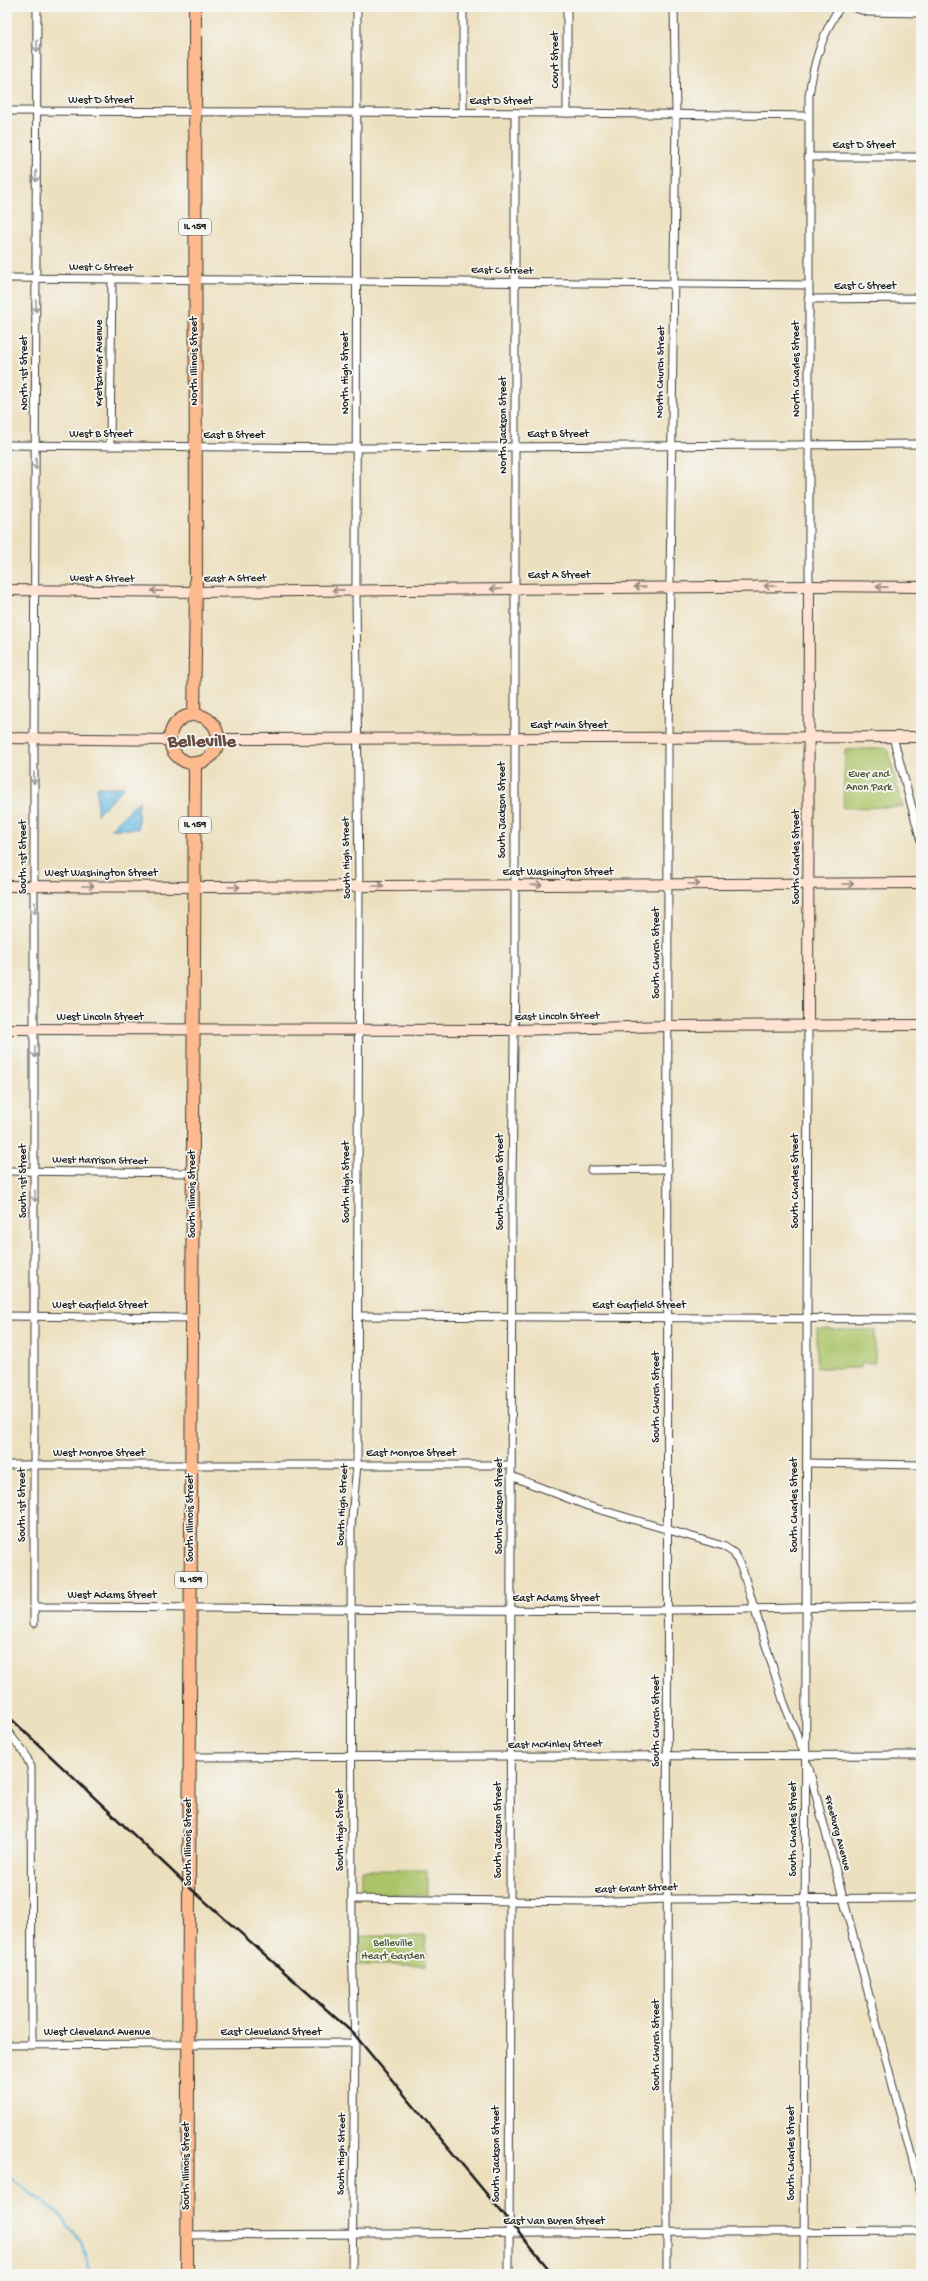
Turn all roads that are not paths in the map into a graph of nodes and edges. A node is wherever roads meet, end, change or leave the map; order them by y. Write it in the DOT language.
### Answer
graph roads {
  1 [pos="37,7"];
  2 [pos="195,7"];
  3 [pos="357,7"];
  4 [pos="463,7"];
  5 [pos="567,7"];
  6 [pos="674,7"];
  7 [pos="840,7"];
  8 [pos="852,7"];
  9 [pos="921,13"];
  10 [pos="7,111"];
  11 [pos="37,111"];
  12 [pos="194,111"];
  13 [pos="357,112"];
  14 [pos="463,112"];
  15 [pos="515,113"];
  16 [pos="567,113"];
  17 [pos="676,113"];
  18 [pos="808,116"];
  19 [pos="921,156"];
  20 [pos="808,157"];
  21 [pos="7,278"];
  22 [pos="36,278"];
  23 [pos="112,279"];
  24 [pos="195,281"];
  25 [pos="357,282"];
  26 [pos="515,282"];
  27 [pos="673,284"];
  28 [pos="808,285"];
  29 [pos="921,298"];
  30 [pos="808,299"];
  31 [pos="809,444"];
  32 [pos="921,444"];
  33 [pos="7,445"];
  34 [pos="671,445"];
  35 [pos="36,446"];
  36 [pos="110,446"];
  37 [pos="515,446"];
  38 [pos="196,447"];
  39 [pos="357,448"];
  40 [pos="809,586"];
  41 [pos="670,587"];
  42 [pos="921,587"];
  43 [pos="514,588"];
  44 [pos="7,590"];
  45 [pos="36,590"];
  46 [pos="356,590"];
  47 [pos="196,592"];
  48 [pos="194,715"];
  49 [pos="668,737"];
  50 [pos="809,737"];
  51 [pos="893,737"];
  52 [pos="921,737"];
  53 [pos="7,738"];
  54 [pos="357,738"];
  55 [pos="514,738"];
  56 [pos="34,739"];
  57 [pos="218,739"];
  58 [pos="170,740"];
  59 [pos="195,763"];
  60 [pos="921,841"];
  61 [pos="921,883"];
  62 [pos="668,884"];
  63 [pos="809,884"];
  64 [pos="515,885"];
  65 [pos="7,886"];
  66 [pos="35,886"];
  67 [pos="359,886"];
  68 [pos="195,887"];
  69 [pos="921,1025"];
  70 [pos="668,1026"];
  71 [pos="808,1026"];
  72 [pos="7,1029"];
  73 [pos="35,1029"];
  74 [pos="359,1029"];
  75 [pos="194,1030"];
  76 [pos="514,1030"];
  77 [pos="668,1169"];
  78 [pos="591,1170"];
  79 [pos="7,1171"];
  80 [pos="35,1171"];
  81 [pos="193,1173"];
  82 [pos="7,1316"];
  83 [pos="34,1316"];
  84 [pos="358,1316"];
  85 [pos="512,1317"];
  86 [pos="192,1318"];
  87 [pos="668,1318"];
  88 [pos="807,1318"];
  89 [pos="921,1319"];
  90 [pos="807,1463"];
  91 [pos="7,1465"];
  92 [pos="34,1465"];
  93 [pos="191,1465"];
  94 [pos="357,1465"];
  95 [pos="511,1465"];
  96 [pos="921,1465"];
  97 [pos="511,1476"];
  98 [pos="668,1530"];
  99 [pos="921,1606"];
  100 [pos="34,1607"];
  101 [pos="190,1607"];
  102 [pos="754,1608"];
  103 [pos="807,1608"];
  104 [pos="351,1610"];
  105 [pos="511,1610"];
  106 [pos="668,1610"];
  107 [pos="34,1622"];
  108 [pos="7,1731"];
  109 [pos="921,1754"];
  110 [pos="806,1755"];
  111 [pos="352,1756"];
  112 [pos="668,1756"];
  113 [pos="510,1757"];
  114 [pos="190,1758"];
  115 [pos="806,1898"];
  116 [pos="843,1898"];
  117 [pos="921,1898"];
  118 [pos="352,1899"];
  119 [pos="668,1899"];
  120 [pos="510,1901"];
  121 [pos="355,2043"];
  122 [pos="188,2044"];
  123 [pos="7,2045"];
  124 [pos="32,2045"];
  125 [pos="921,2192"];
  126 [pos="921,2231"];
  127 [pos="804,2232"];
  128 [pos="668,2233"];
  129 [pos="187,2234"];
  130 [pos="352,2234"];
  131 [pos="508,2234"];
  132 [pos="187,2274"];
  133 [pos="352,2274"];
  134 [pos="509,2274"];
  135 [pos="667,2274"];
  136 [pos="804,2274"];
  1 -- 11 [label="street, North 1st Street, one-way"];
  2 -- 12 [label="main road, North Illinois Street / IL 159"];
  3 -- 13 [label="street, North High Street"];
  4 -- 14 [label="street"];
  5 -- 16 [label="street, Court Street"];
  6 -- 17 [label="street, North Church Street"];
  7 -- 18 [label="street, North Charles Street"];
  8 -- 9 [label="street"];
  10 -- 11 [label="street, West D Street"];
  11 -- 12 [label="street, West D Street"];
  11 -- 22 [label="street, North 1st Street, one-way"];
  12 -- 13 [label="street, East D Street"];
  12 -- 24 [label="main road, North Illinois Street / IL 159"];
  13 -- 14 [label="street, East D Street"];
  13 -- 25 [label="street, North High Street"];
  14 -- 15 [label="street, East D Street"];
  15 -- 16 [label="street, East D Street"];
  15 -- 26 [label="street, North Jackson Street"];
  16 -- 17 [label="street, East D Street"];
  17 -- 18 [label="street, East D Street"];
  17 -- 27 [label="street, North Church Street"];
  18 -- 20 [label="street, North Charles Street"];
  19 -- 20 [label="street, East D Street"];
  20 -- 28 [label="street, North Charles Street"];
  21 -- 22 [label="street, West C Street"];
  22 -- 23 [label="street, West C Street"];
  22 -- 35 [label="street, North 1st Street, one-way"];
  23 -- 24 [label="street, West C Street"];
  23 -- 36 [label="street, Kretschmer Avenue"];
  24 -- 25 [label="street, East C Street"];
  24 -- 38 [label="main road, North Illinois Street / IL 159"];
  25 -- 26 [label="street, East C Street"];
  25 -- 39 [label="street, North High Street"];
  26 -- 27 [label="street, East C Street"];
  26 -- 37 [label="street, North Jackson Street"];
  27 -- 28 [label="street, East C Street"];
  27 -- 34 [label="street, North Church Street"];
  28 -- 30 [label="street, North Charles Street"];
  29 -- 30 [label="street, East C Street"];
  30 -- 31 [label="street, North Charles Street"];
  31 -- 32 [label="street, East B Street"];
  31 -- 34 [label="street, East B Street"];
  31 -- 40 [label="street, North Charles Street"];
  33 -- 35 [label="street, West B Street"];
  34 -- 37 [label="street, East B Street"];
  34 -- 41 [label="street, North Church Street"];
  35 -- 36 [label="street, West B Street"];
  35 -- 45 [label="street, North 1st Street, one-way"];
  36 -- 38 [label="street, West B Street"];
  37 -- 39 [label="street, East B Street"];
  37 -- 43 [label="street, North Jackson Street"];
  38 -- 39 [label="street, East B Street"];
  38 -- 47 [label="main road, North Illinois Street / IL 159"];
  39 -- 46 [label="street, North High Street"];
  40 -- 41 [label="street, East A Street, one-way"];
  42 -- 40 [label="street, East A Street, one-way"];
  40 -- 50 [label="street, North Charles Street"];
  41 -- 43 [label="street, East A Street, one-way"];
  41 -- 49 [label="street, North Church Street"];
  43 -- 46 [label="street, East A Street, one-way"];
  43 -- 55 [label="street, North Jackson Street"];
  44 -- 45 [label="street, West A Street"];
  47 -- 45 [label="street, West A Street, one-way"];
  45 -- 56 [label="street, North 1st Street"];
  46 -- 47 [label="street, East A Street, one-way"];
  46 -- 54 [label="street, North High Street"];
  47 -- 48 [label="main road, North Illinois Street / IL 159"];
  48 -- 57 [label="main road"];
  48 -- 58 [label="main road"];
  49 -- 50 [label="street, East Main Street"];
  49 -- 55 [label="street, East Main Street"];
  49 -- 62 [label="street, South Church Street"];
  50 -- 51 [label="street, East Main Street"];
  50 -- 63 [label="street, South Charles Street"];
  51 -- 52 [label="street, East Main Street"];
  51 -- 60 [label="street"];
  53 -- 56 [label="street"];
  54 -- 55 [label="street, East Main Street"];
  54 -- 57 [label="street, East Main Street"];
  54 -- 67 [label="street, South High Street"];
  55 -- 64 [label="street, South Jackson Street"];
  56 -- 58 [label="street"];
  56 -- 66 [label="street, South 1st Street, one-way"];
  57 -- 59 [label="main road"];
  58 -- 59 [label="main road"];
  59 -- 68 [label="main road, South Illinois Street / IL 159"];
  63 -- 61 [label="street, East Washington Street, one-way"];
  62 -- 63 [label="street, East Washington Street, one-way"];
  64 -- 62 [label="street, East Washington Street, one-way"];
  62 -- 70 [label="street, South Church Street"];
  63 -- 71 [label="street, South Charles Street"];
  67 -- 64 [label="street, East Washington Street, one-way"];
  64 -- 76 [label="street, South Jackson Street"];
  65 -- 66 [label="street, West Washington Street"];
  66 -- 68 [label="street, West Washington Street, one-way"];
  66 -- 73 [label="street, South 1st Street, one-way"];
  68 -- 67 [label="street, East Washington Street, one-way"];
  67 -- 74 [label="street, South High Street"];
  68 -- 75 [label="main road, South Illinois Street / IL 159"];
  69 -- 71 [label="street, East Lincoln Street"];
  70 -- 71 [label="street, East Lincoln Street"];
  70 -- 76 [label="street, East Lincoln Street"];
  70 -- 77 [label="street, South Church Street"];
  71 -- 88 [label="street, South Charles Street"];
  72 -- 73 [label="street, West Lincoln Street"];
  73 -- 75 [label="street, West Lincoln Street"];
  73 -- 80 [label="street, South 1st Street, one-way"];
  74 -- 75 [label="street, East Lincoln Street"];
  74 -- 76 [label="street, East Lincoln Street"];
  74 -- 84 [label="street, South High Street"];
  75 -- 81 [label="main road, South Illinois Street / IL 159"];
  76 -- 85 [label="street, South Jackson Street"];
  77 -- 78 [label="street"];
  77 -- 87 [label="street, South Church Street"];
  79 -- 80 [label="street, West Harrison Street"];
  80 -- 81 [label="street, West Harrison Street"];
  80 -- 83 [label="street, South 1st Street, one-way"];
  81 -- 86 [label="main road, South Illinois Street / IL 159"];
  82 -- 83 [label="street, West Garfield Street"];
  83 -- 86 [label="street, West Garfield Street"];
  83 -- 92 [label="street, South 1st Street"];
  84 -- 85 [label="street, East Garfield Street"];
  84 -- 94 [label="street, South High Street"];
  85 -- 87 [label="street, East Garfield Street"];
  85 -- 95 [label="street, South Jackson Street"];
  86 -- 93 [label="main road, South Illinois Street / IL 159"];
  87 -- 88 [label="street, East Garfield Street"];
  87 -- 98 [label="street, South Church Street"];
  88 -- 89 [label="street, East Garfield Street"];
  88 -- 90 [label="street, South Charles Street"];
  90 -- 96 [label="street"];
  90 -- 103 [label="street, South Charles Street"];
  91 -- 92 [label="street, West Monroe Street"];
  92 -- 93 [label="street, West Monroe Street"];
  92 -- 100 [label="street, South 1st Street"];
  93 -- 94 [label="street, East Monroe Street"];
  93 -- 101 [label="main road, South Illinois Street / IL 159"];
  94 -- 95 [label="street, East Monroe Street"];
  94 -- 104 [label="street, South High Street"];
  95 -- 97 [label="street, South Jackson Street"];
  97 -- 98 [label="street"];
  97 -- 105 [label="street, South Jackson Street"];
  98 -- 102 [label="street, Freeburg Avenue"];
  98 -- 106 [label="street, South Church Street"];
  99 -- 103 [label="street, East Adams Street"];
  100 -- 101 [label="street, West Adams Street"];
  100 -- 107 [label="street, South 1st Street"];
  101 -- 104 [label="street, East Adams Street"];
  101 -- 114 [label="main road, South Illinois Street / IL 159"];
  102 -- 103 [label="street, East Adams Street"];
  102 -- 106 [label="street, East Adams Street"];
  102 -- 110 [label="street, Freeburg Avenue"];
  103 -- 110 [label="street, South Charles Street"];
  104 -- 105 [label="street, East Adams Street"];
  104 -- 111 [label="street, South High Street"];
  105 -- 106 [label="street, East Adams Street"];
  105 -- 113 [label="street, South Jackson Street"];
  106 -- 112 [label="street, South Church Street"];
  108 -- 124 [label="street"];
  109 -- 110 [label="street, East McKinley Street"];
  110 -- 112 [label="street, East McKinley Street"];
  110 -- 115 [label="street, South Charles Street"];
  110 -- 116 [label="street, Freeburg Avenue"];
  111 -- 113 [label="street, East McKinley Street"];
  111 -- 114 [label="street, East McKinley Street"];
  111 -- 118 [label="street, South High Street"];
  112 -- 113 [label="street, East McKinley Street"];
  112 -- 119 [label="street, South Church Street"];
  113 -- 120 [label="street, South Jackson Street"];
  114 -- 122 [label="main road, South Illinois Street / IL 159"];
  115 -- 116 [label="street, East Grant Street"];
  115 -- 119 [label="street, East Grant Street"];
  115 -- 127 [label="street, South Charles Street"];
  116 -- 117 [label="street, East Grant Street"];
  116 -- 125 [label="street, Freeburg Avenue"];
  118 -- 120 [label="street, East Grant Street"];
  118 -- 121 [label="street, South High Street"];
  119 -- 120 [label="street, East Grant Street"];
  119 -- 128 [label="street, South Church Street"];
  120 -- 131 [label="street, South Jackson Street"];
  121 -- 122 [label="street, East Cleveland Street"];
  121 -- 130 [label="street, South High Street"];
  122 -- 124 [label="street, West Cleveland Avenue"];
  122 -- 129 [label="main road, South Illinois Street / IL 159"];
  123 -- 124 [label="street, West Cleveland Avenue"];
  126 -- 127 [label="street, East Van Buren Street"];
  127 -- 128 [label="street, East Van Buren Street"];
  127 -- 136 [label="street, South Charles Street"];
  128 -- 131 [label="street, East Van Buren Street"];
  128 -- 135 [label="street, South Church Street"];
  129 -- 130 [label="street, East Van Buren Street"];
  129 -- 132 [label="main road, South Illinois Street / IL 159"];
  130 -- 131 [label="street, East Van Buren Street"];
  130 -- 133 [label="street, South High Street"];
  131 -- 134 [label="street, South Jackson Street"];
}
